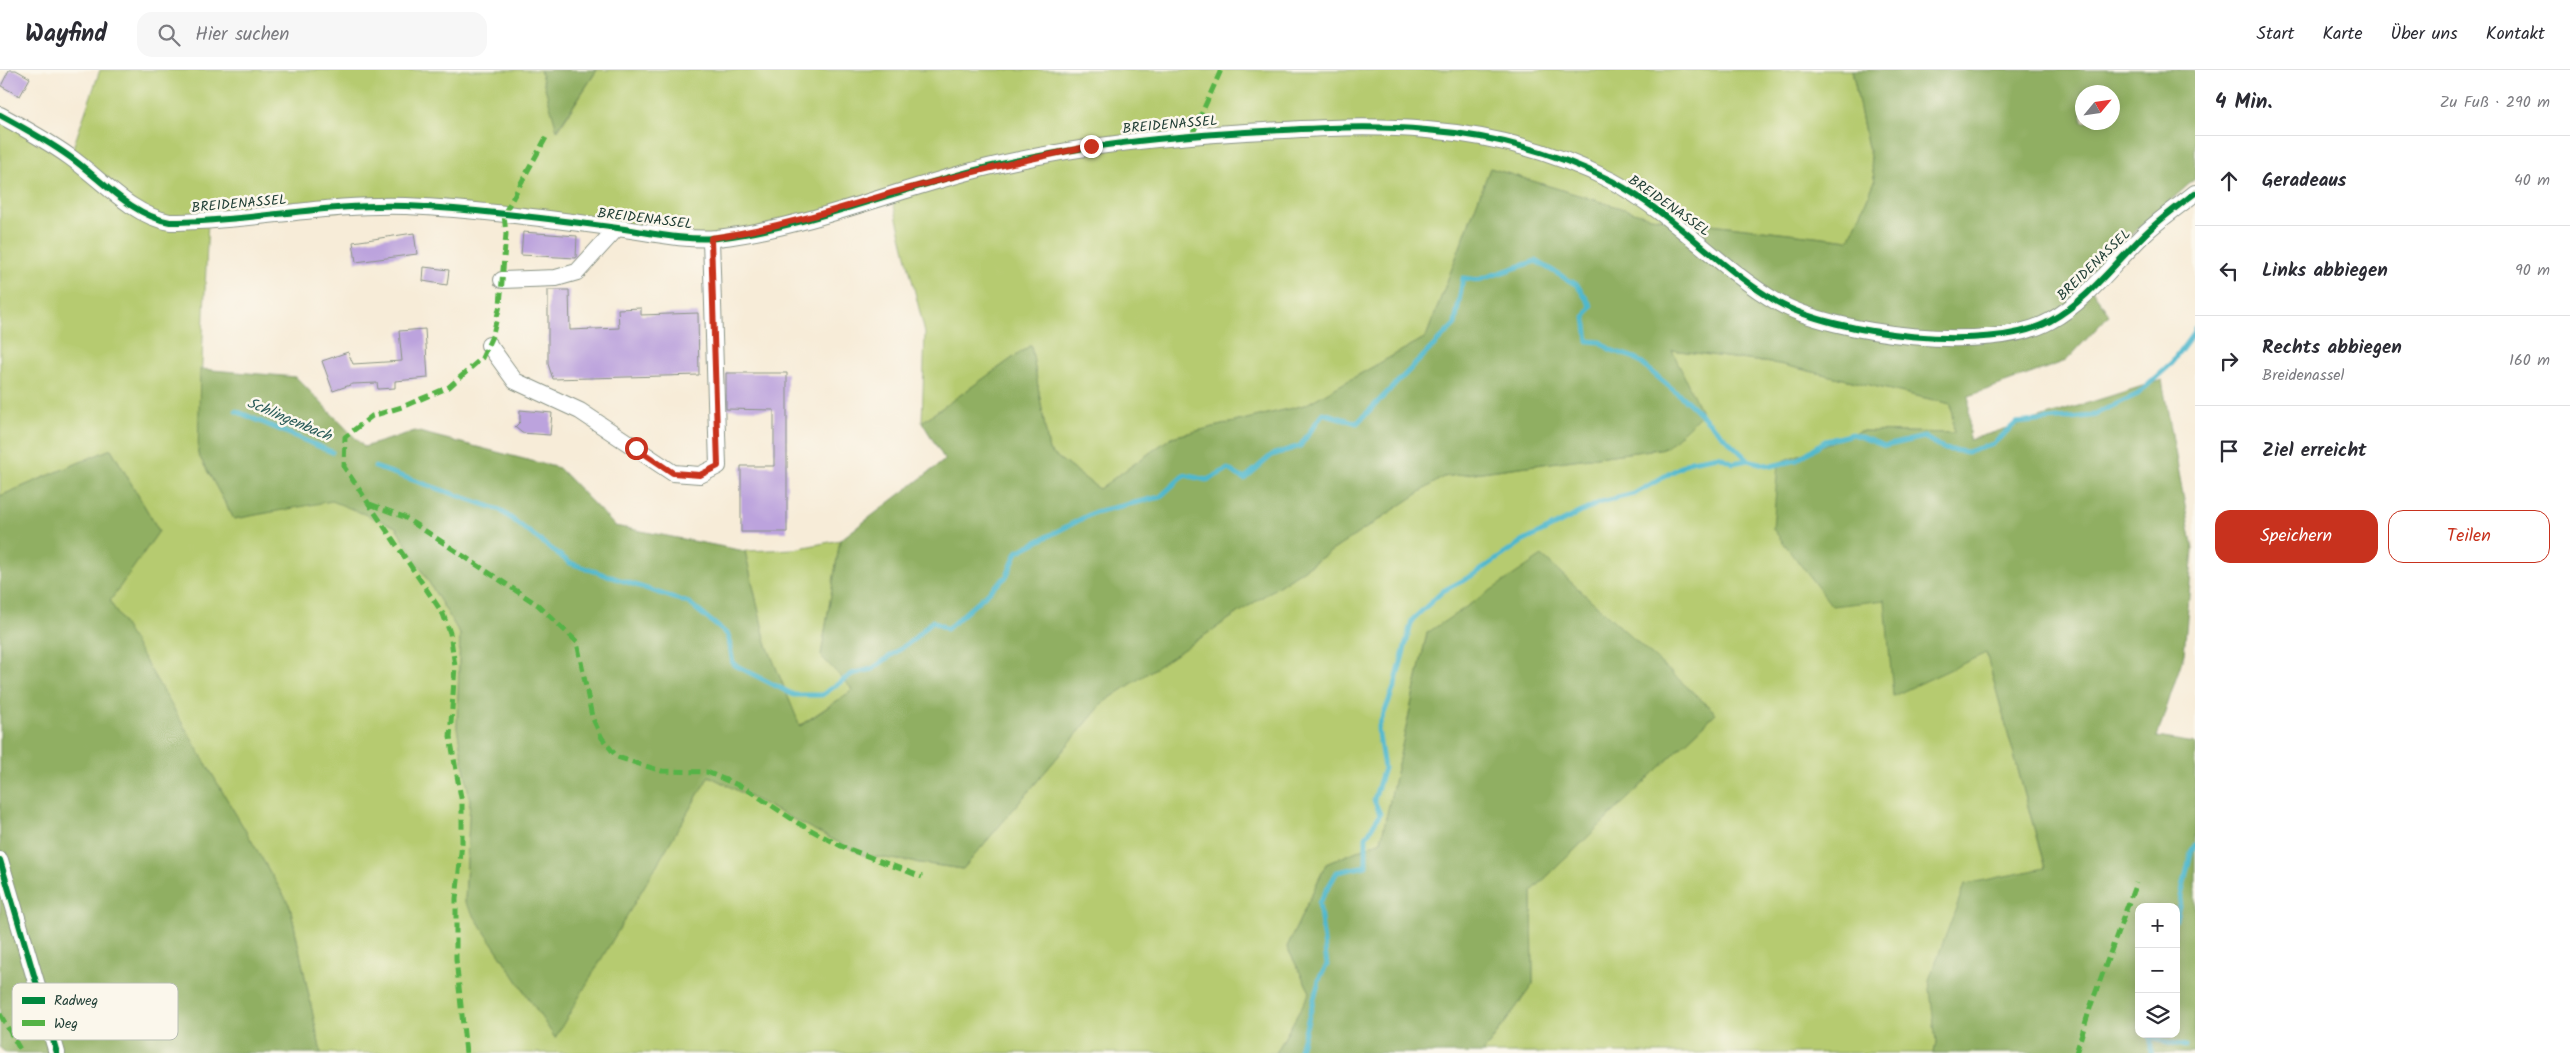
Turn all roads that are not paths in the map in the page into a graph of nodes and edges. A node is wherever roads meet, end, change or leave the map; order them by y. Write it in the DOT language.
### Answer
graph roads {
  1 [pos="0,115"];
  2 [pos="2195,193"];
  3 [pos="617,228"];
  4 [pos="711,238"];
  5 [pos="502,280"];
  6 [pos="489,345"];
  7 [pos="0,860"];
  8 [pos="36,983"];
  9 [pos="53,1040"];
  10 [pos="57,1053"];
  1 -- 3 [label="street, BREIDENASSEL"];
  2 -- 4 [label="street, BREIDENASSEL"];
  3 -- 4 [label="street, BREIDENASSEL"];
  3 -- 5 [label="street"];
  4 -- 6 [label="street"];
  7 -- 8 [label="street"];
  9 -- 10 [label="street"];
}
